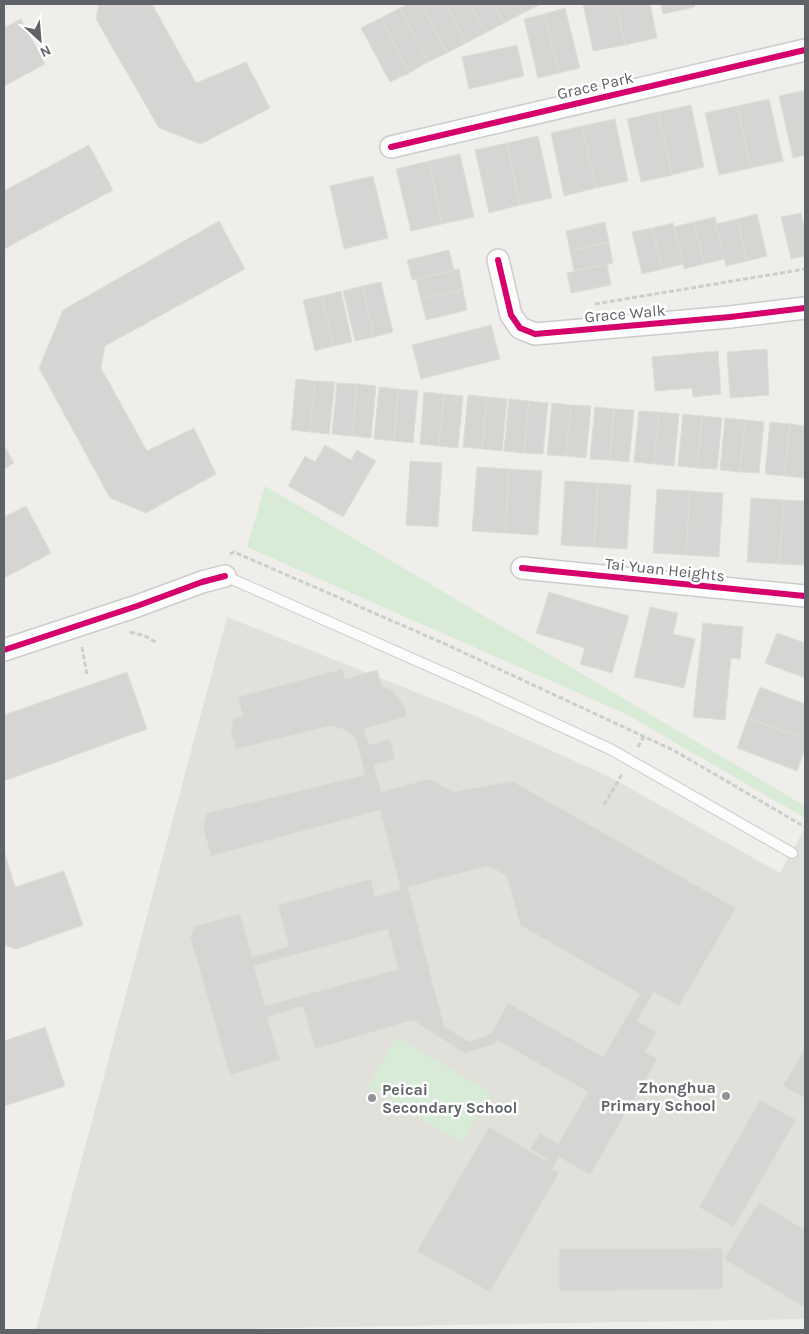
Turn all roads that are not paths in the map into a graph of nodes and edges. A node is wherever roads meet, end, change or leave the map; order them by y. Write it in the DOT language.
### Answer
graph roads {
  1 [pos="805,50"];
  2 [pos="391,147"];
  3 [pos="498,260"];
  4 [pos="805,308"];
  5 [pos="522,568"];
  6 [pos="225,576"];
  7 [pos="805,596"];
  8 [pos="4,650"];
  9 [pos="792,852"];
  1 -- 2 [label="street, Grace Park"];
  3 -- 4 [label="street, Grace Walk"];
  5 -- 7 [label="street, Tai Yuan Heights"];
  6 -- 8 [label="street"];
  6 -- 9 [label="lane"];
}
